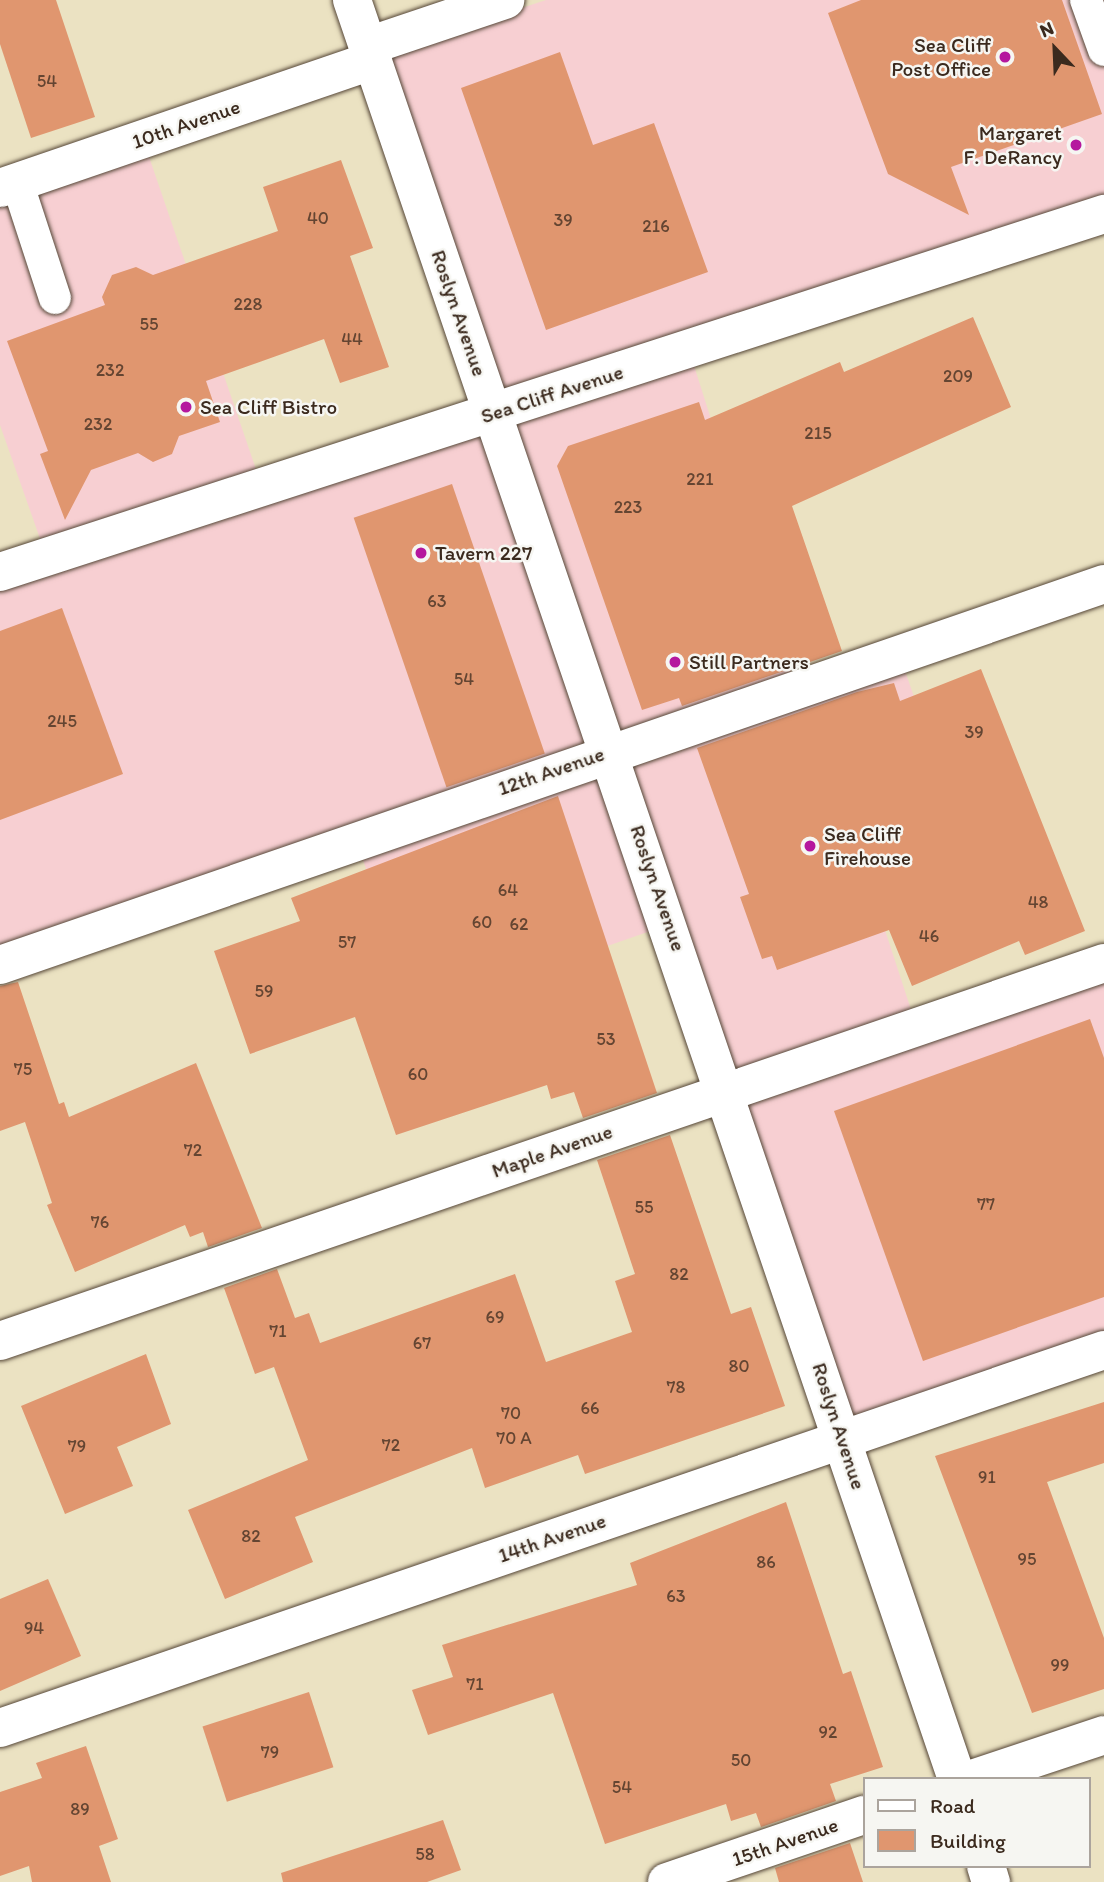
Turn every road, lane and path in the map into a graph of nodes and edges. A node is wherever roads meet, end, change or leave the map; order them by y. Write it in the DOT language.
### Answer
graph roads {
  1 [pos="352,0"];
  2 [pos="505,0"];
  3 [pos="1086,0"];
  4 [pos="1104,50"];
  5 [pos="370,53"];
  6 [pos="9,185"];
  7 [pos="1104,214"];
  8 [pos="55,298"];
  9 [pos="493,414"];
  10 [pos="0,572"];
  11 [pos="1104,584"];
  12 [pos="610,750"];
  13 [pos="1104,963"];
  14 [pos="0,965"];
  15 [pos="727,1090"];
  16 [pos="0,1341"];
  17 [pos="1104,1350"];
  18 [pos="843,1438"];
  19 [pos="0,1728"];
  20 [pos="1104,1735"];
  21 [pos="956,1777"];
  22 [pos="978,1777"];
  23 [pos="862,1816"];
  24 [pos="667,1882"];
  1 -- 5 [label="street, Roslyn Avenue"];
  2 -- 5 [label="street, 10th Avenue"];
  3 -- 4 [label="lane"];
  5 -- 6 [label="street, 10th Avenue"];
  5 -- 9 [label="street, Roslyn Avenue"];
  6 -- 8 [label="lane"];
  7 -- 9 [label="street, Sea Cliff Avenue"];
  9 -- 10 [label="street, Sea Cliff Avenue"];
  9 -- 12 [label="street, Roslyn Avenue"];
  11 -- 12 [label="street, 12th Avenue"];
  12 -- 14 [label="street, 12th Avenue"];
  12 -- 15 [label="street, Roslyn Avenue"];
  13 -- 15 [label="street, Maple Avenue"];
  15 -- 16 [label="street, Maple Avenue"];
  15 -- 18 [label="street, Roslyn Avenue"];
  17 -- 18 [label="street, 14th Avenue"];
  18 -- 19 [label="street, 14th Avenue"];
  18 -- 21 [label="street, Roslyn Avenue"];
  20 -- 22 [label="street"];
  23 -- 24 [label="street, 15th Avenue"];
}
